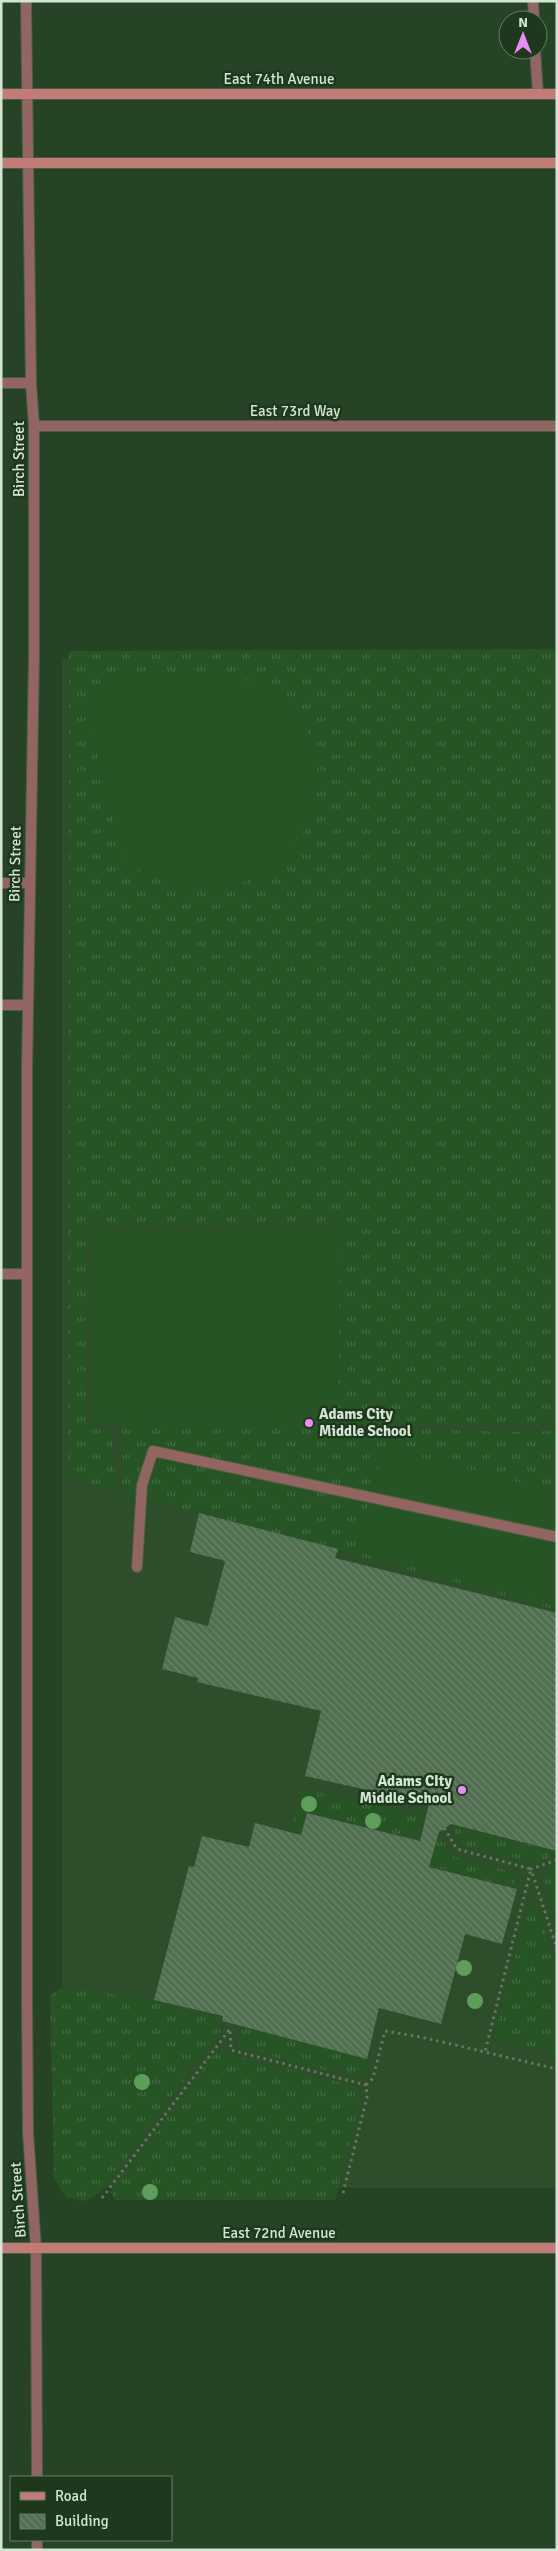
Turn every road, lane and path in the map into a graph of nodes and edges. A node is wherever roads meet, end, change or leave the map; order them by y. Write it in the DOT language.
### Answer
graph roads {
  1 [pos="26,1"];
  2 [pos="536,60"];
  3 [pos="1,94"];
  4 [pos="28,94"];
  5 [pos="538,94"];
  6 [pos="557,94"];
  7 [pos="1,163"];
  8 [pos="28,163"];
  9 [pos="557,163"];
  10 [pos="1,383"];
  11 [pos="31,383"];
  12 [pos="34,426"];
  13 [pos="557,426"];
  14 [pos="1,883"];
  15 [pos="30,883"];
  16 [pos="1,1005"];
  17 [pos="28,1005"];
  18 [pos="1,1274"];
  19 [pos="27,1274"];
  20 [pos="557,1537"];
  21 [pos="138,1567"];
  22 [pos="444,1828"];
  23 [pos="557,1860"];
  24 [pos="531,1869"];
  25 [pos="557,1949"];
  26 [pos="485,2052"];
  27 [pos="557,2069"];
  28 [pos="366,2085"];
  29 [pos="342,2197"];
  30 [pos="102,2198"];
  31 [pos="1,2248"];
  32 [pos="36,2248"];
  33 [pos="557,2248"];
  34 [pos="36,2476"];
  1 -- 4 [label="street, Birch Street"];
  2 -- 5 [label="street"];
  3 -- 4 [label="main road, East 74th Avenue"];
  4 -- 5 [label="main road, East 74th Avenue"];
  4 -- 8 [label="street, Birch Street"];
  5 -- 6 [label="main road, East 74th Avenue"];
  7 -- 8 [label="main road"];
  8 -- 9 [label="main road"];
  8 -- 11 [label="street, Birch Street"];
  10 -- 11 [label="street"];
  11 -- 12 [label="street, Birch Street"];
  12 -- 13 [label="street, East 73rd Way"];
  12 -- 15 [label="street, Birch Street"];
  14 -- 15 [label="street"];
  15 -- 17 [label="street, Birch Street"];
  16 -- 17 [label="street"];
  17 -- 19 [label="street, Birch Street"];
  18 -- 19 [label="street"];
  19 -- 32 [label="street, Birch Street"];
  20 -- 21 [label="street"];
  22 -- 24 [label="path"];
  23 -- 24 [label="path"];
  24 -- 25 [label="path"];
  24 -- 26 [label="path"];
  26 -- 27 [label="path"];
  26 -- 28 [label="path"];
  28 -- 29 [label="path"];
  28 -- 30 [label="path"];
  31 -- 32 [label="main road, East 72nd Avenue"];
  32 -- 33 [label="main road, East 72nd Avenue"];
  32 -- 34 [label="street, Birch Street"];
}
